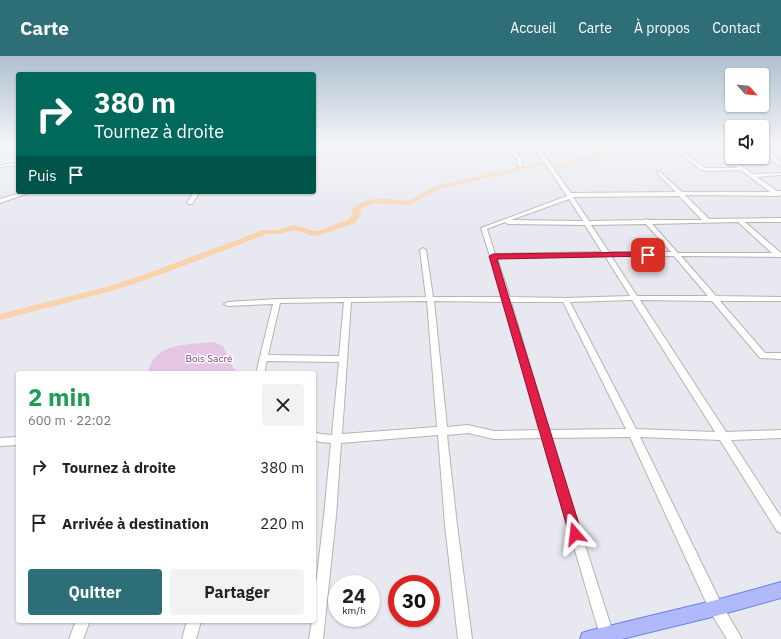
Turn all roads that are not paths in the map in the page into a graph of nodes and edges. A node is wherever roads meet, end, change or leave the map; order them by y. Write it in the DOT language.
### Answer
graph roads {
  1 [pos="554,172"];
  2 [pos="747,172"];
  3 [pos="660,173"];
  4 [pos="781,174"];
  5 [pos="752,176"];
  6 [pos="23,194"];
  7 [pos="196,194"];
  8 [pos="680,194"];
  9 [pos="779,194"];
  10 [pos="570,196"];
  11 [pos="0,201"];
  12 [pos="190,204"];
  13 [pos="740,220"];
  14 [pos="781,220"];
  15 [pos="707,221"];
  16 [pos="503,222"];
  17 [pos="647,222"];
  18 [pos="586,223"];
  19 [pos="423,250"];
  20 [pos="607,254"];
  21 [pos="676,255"];
  22 [pos="779,255"];
  23 [pos="493,256"];
  24 [pos="634,298"];
  25 [pos="430,299"];
  26 [pos="714,299"];
  27 [pos="781,299"];
  28 [pos="348,300"];
  29 [pos="507,300"];
  30 [pos="565,300"];
  31 [pos="277,301"];
  32 [pos="228,304"];
  33 [pos="781,356"];
  34 [pos="263,358"];
  35 [pos="343,359"];
  36 [pos="260,371"];
  37 [pos="442,431"];
  38 [pos="633,433"];
  39 [pos="545,434"];
  40 [pos="781,434"];
  41 [pos="723,436"];
  42 [pos="316,437"];
  43 [pos="336,440"];
  44 [pos="16,441"];
  45 [pos="0,442"];
  46 [pos="781,527"];
  47 [pos="781,590"];
  48 [pos="716,608"];
  49 [pos="82,623"];
  50 [pos="193,623"];
  51 [pos="607,637"];
  52 [pos="76,639"];
  53 [pos="189,639"];
  54 [pos="316,639"];
  55 [pos="465,639"];
  56 [pos="588,639"];
  57 [pos="735,639"];
  1 -- 10 [label="street"];
  2 -- 5 [label="street"];
  3 -- 8 [label="street"];
  4 -- 5 [label="street"];
  5 -- 9 [label="street"];
  6 -- 11 [label="street"];
  7 -- 12 [label="street"];
  8 -- 9 [label="street"];
  8 -- 10 [label="street"];
  8 -- 15 [label="street"];
  10 -- 16 [label="street"];
  10 -- 18 [label="street"];
  13 -- 14 [label="street"];
  13 -- 15 [label="street"];
  13 -- 22 [label="street"];
  15 -- 17 [label="street"];
  16 -- 18 [label="street"];
  16 -- 23 [label="street"];
  17 -- 18 [label="street"];
  17 -- 21 [label="street"];
  18 -- 20 [label="street"];
  19 -- 25 [label="street"];
  20 -- 21 [label="street"];
  20 -- 23 [label="street"];
  20 -- 24 [label="street"];
  21 -- 22 [label="street"];
  21 -- 26 [label="street"];
  23 -- 29 [label="street"];
  24 -- 26 [label="street"];
  24 -- 30 [label="street"];
  24 -- 41 [label="street"];
  25 -- 28 [label="street"];
  25 -- 29 [label="street"];
  25 -- 37 [label="street"];
  26 -- 27 [label="street"];
  26 -- 33 [label="street"];
  28 -- 31 [label="street"];
  28 -- 35 [label="street"];
  29 -- 30 [label="street"];
  29 -- 39 [label="street"];
  30 -- 38 [label="street"];
  31 -- 32 [label="street"];
  31 -- 34 [label="street"];
  34 -- 35 [label="street"];
  34 -- 36 [label="street"];
  35 -- 43 [label="street"];
  37 -- 39 [label="street"];
  37 -- 43 [label="street"];
  37 -- 55 [label="street"];
  38 -- 39 [label="street"];
  38 -- 41 [label="street"];
  38 -- 48 [label="street"];
  39 -- 51 [label="street"];
  40 -- 41 [label="street"];
  41 -- 46 [label="street"];
  42 -- 43 [label="street"];
  43 -- 54 [label="street"];
  44 -- 45 [label="street"];
  47 -- 48 [label="main road"];
  48 -- 51 [label="main road"];
  48 -- 57 [label="street"];
  49 -- 52 [label="street"];
  50 -- 53 [label="street"];
  51 -- 56 [label="main road"];
}
